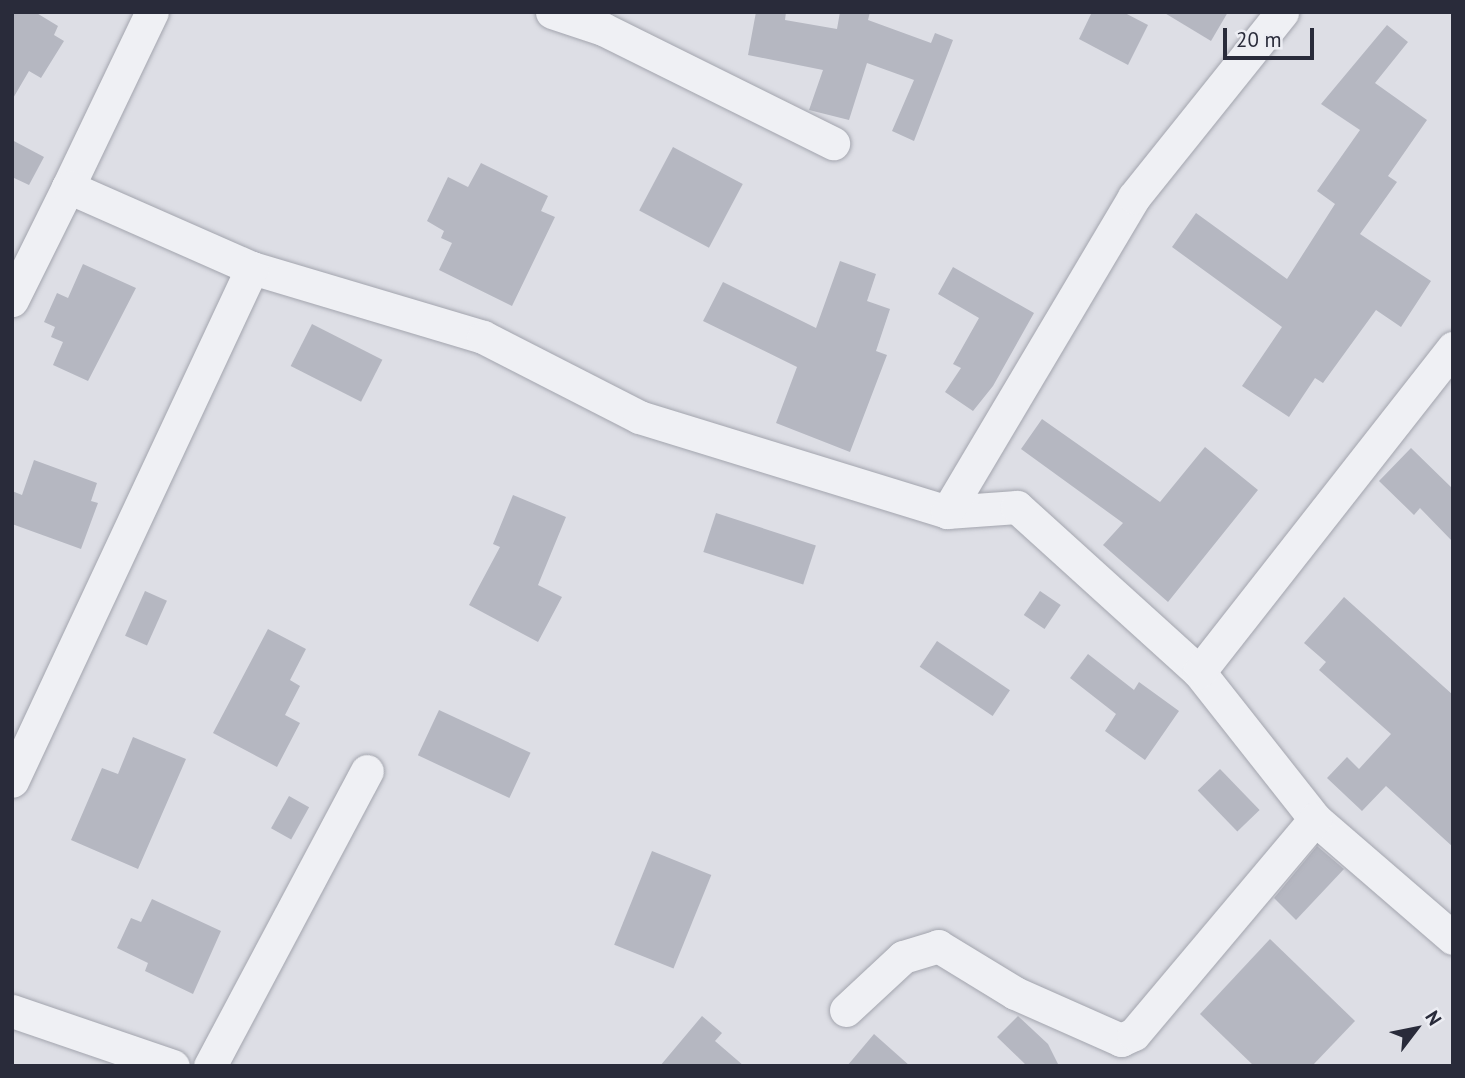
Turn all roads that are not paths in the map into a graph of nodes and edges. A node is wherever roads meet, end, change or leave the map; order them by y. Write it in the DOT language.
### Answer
graph roads {
  1 [pos="152,12"];
  2 [pos="552,12"];
  3 [pos="1282,12"];
  4 [pos="833,143"];
  5 [pos="68,187"];
  6 [pos="251,268"];
  7 [pos="12,300"];
  8 [pos="1453,348"];
  9 [pos="947,512"];
  10 [pos="1199,672"];
  11 [pos="368,771"];
  12 [pos="12,781"];
  13 [pos="1315,819"];
  14 [pos="1453,938"];
  15 [pos="846,1010"];
  16 [pos="12,1012"];
  17 [pos="173,1066"];
  18 [pos="210,1066"];
  1 -- 5 [label="street"];
  2 -- 4 [label="street"];
  3 -- 9 [label="street"];
  5 -- 6 [label="street"];
  5 -- 7 [label="street"];
  6 -- 9 [label="street"];
  6 -- 12 [label="street"];
  8 -- 10 [label="street"];
  9 -- 10 [label="street"];
  10 -- 13 [label="street"];
  11 -- 18 [label="street"];
  13 -- 14 [label="street"];
  13 -- 15 [label="street"];
  16 -- 17 [label="street"];
}
